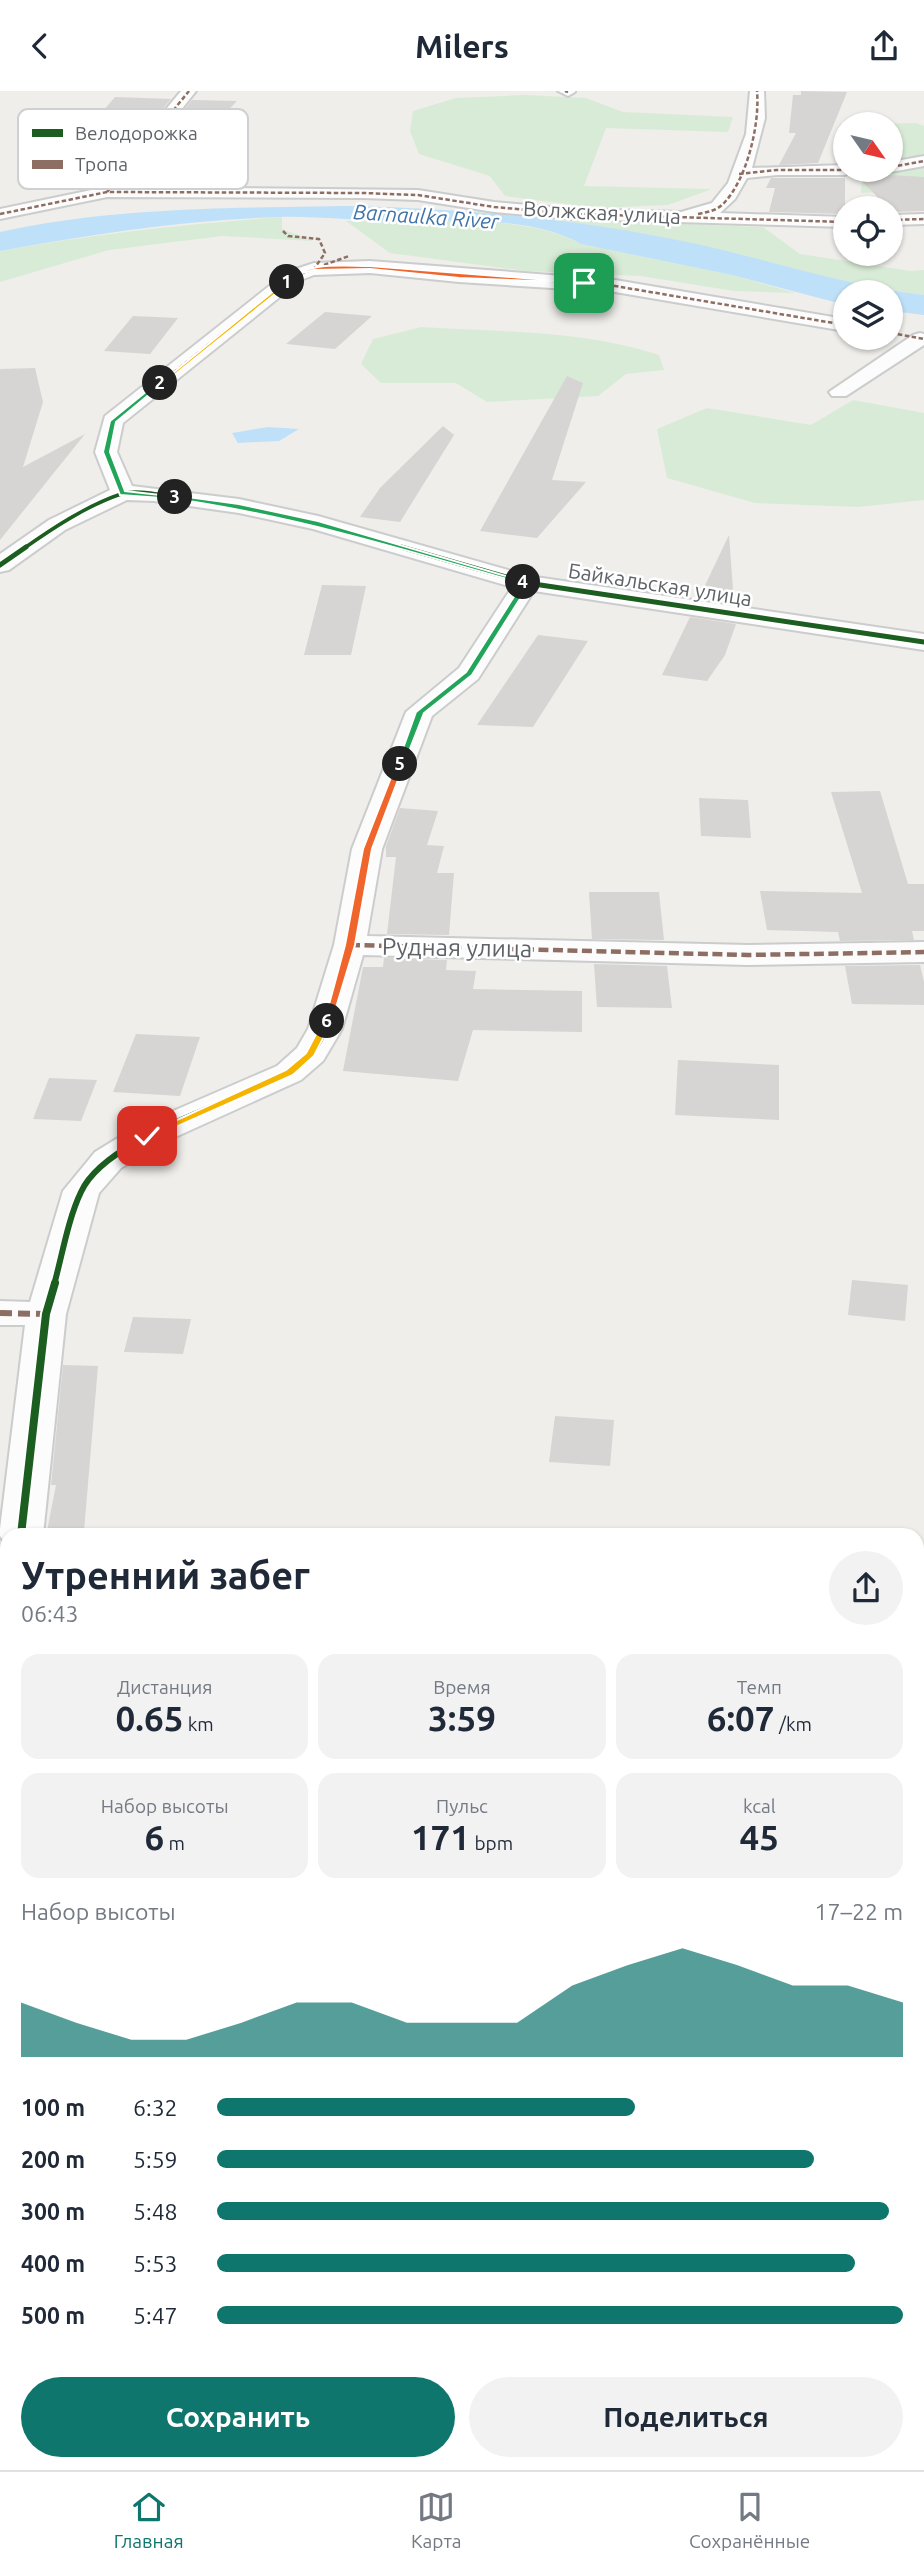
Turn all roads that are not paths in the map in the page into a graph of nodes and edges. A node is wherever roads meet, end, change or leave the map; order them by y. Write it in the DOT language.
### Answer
graph roads {
  1 [pos="189,91"];
  2 [pos="757,91"];
  3 [pos="174,109"];
  4 [pos="924,161"];
  5 [pos="903,165"];
  6 [pos="833,170"];
  7 [pos="740,174"];
  8 [pos="109,189"];
  9 [pos="107,192"];
  10 [pos="0,214"];
  11 [pos="681,218"];
  12 [pos="924,219"];
  13 [pos="903,220"];
  14 [pos="833,222"];
  15 [pos="833,323"];
  16 [pos="903,336"];
  17 [pos="922,339"];
  18 [pos="839,392"];
  19 [pos="123,493"];
  20 [pos="0,565"];
  21 [pos="527,583"];
  22 [pos="924,642"];
  23 [pos="350,945"];
  24 [pos="924,952"];
  25 [pos="0,1313"];
  26 [pos="46,1314"];
  27 [pos="22,1528"];
  1 -- 3 [label="street"];
  2 -- 7 [label="street"];
  4 -- 5 [label="street"];
  6 -- 7 [label="street"];
  7 -- 11 [label="street"];
  8 -- 9 [label="street"];
  9 -- 10 [label="street, Волжская улица"];
  9 -- 11 [label="street, Волжская улица"];
  11 -- 14 [label="street, Волжская улица"];
  12 -- 13 [label="street"];
  15 -- 19 [label="street"];
  16 -- 17 [label="street"];
  17 -- 18 [label="street"];
  19 -- 20 [label="street, Байкальская улица"];
  19 -- 21 [label="street, Байкальская улица"];
  21 -- 22 [label="street, Байкальская улица"];
  21 -- 23 [label="street"];
  23 -- 24 [label="street, Рудная улица"];
  23 -- 26 [label="street, Рудная улица"];
  25 -- 26 [label="street"];
  26 -- 27 [label="street, Рудная улица"];
}
